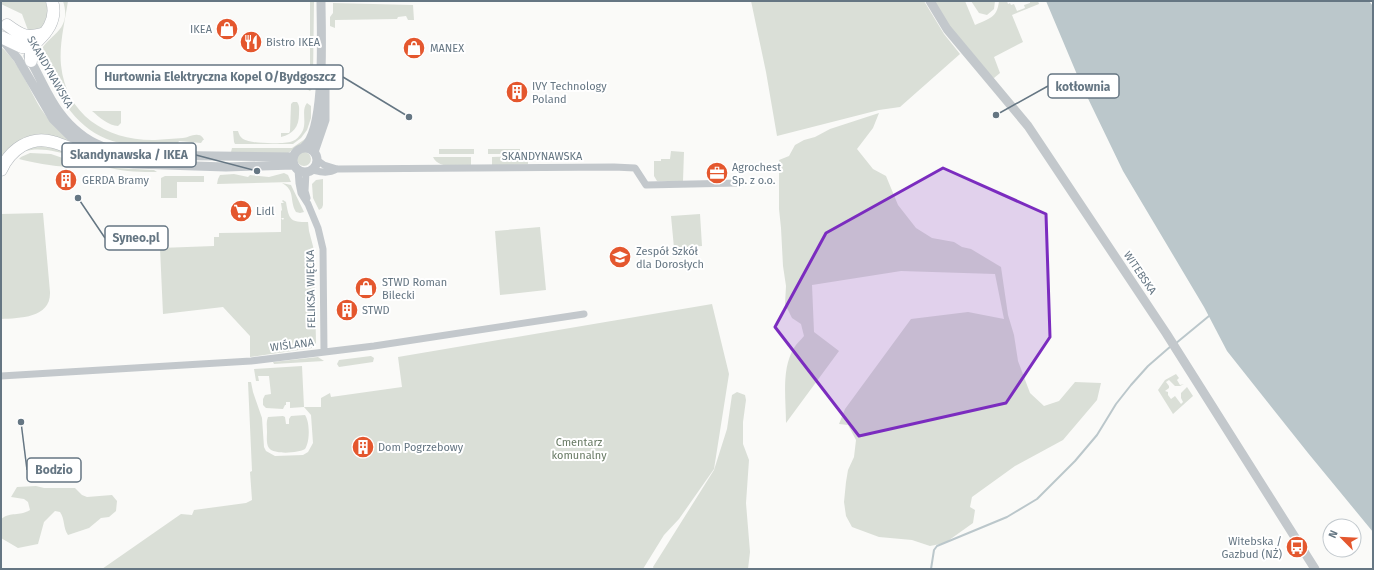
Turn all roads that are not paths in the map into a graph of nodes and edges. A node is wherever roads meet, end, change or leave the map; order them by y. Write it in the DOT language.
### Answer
graph roads {
  1 [pos="52,1"];
  2 [pos="321,1"];
  3 [pos="930,1"];
  4 [pos="4,22"];
  5 [pos="45,33"];
  6 [pos="1,37"];
  7 [pos="27,46"];
  8 [pos="321,50"];
  9 [pos="31,61"];
  10 [pos="304,147"];
  11 [pos="97,156"];
  12 [pos="316,156"];
  13 [pos="300,167"];
  14 [pos="337,169"];
  15 [pos="1,170"];
  16 [pos="738,183"];
  17 [pos="584,314"];
  18 [pos="324,352"];
  19 [pos="1,376"];
  20 [pos="1315,569"];
  1 -- 5 [label="main road"];
  2 -- 8 [label="street"];
  3 -- 20 [label="street, WITEBSKA"];
  4 -- 5 [label="main road"];
  4 -- 7 [label="street, SKANDYNAWSKA"];
  5 -- 7 [label="main road"];
  6 -- 7 [label="main road"];
  6 -- 11 [label="street, SKANDYNAWSKA"];
  7 -- 9 [label="main road"];
  8 -- 10 [label="street"];
  8 -- 12 [label="street"];
  9 -- 13 [label="street, SKANDYNAWSKA"];
  10 -- 12 [label="street"];
  10 -- 13 [label="street"];
  11 -- 13 [label="street, SKANDYNAWSKA"];
  11 -- 15 [label="main road"];
  12 -- 13 [label="street"];
  12 -- 14 [label="street, SKANDYNAWSKA"];
  13 -- 14 [label="street, SKANDYNAWSKA"];
  13 -- 18 [label="street, FELIKSA WIĘCKA"];
  14 -- 16 [label="street, SKANDYNAWSKA"];
  17 -- 18 [label="street, WIŚLANA"];
  18 -- 19 [label="street, WIŚLANA"];
}
